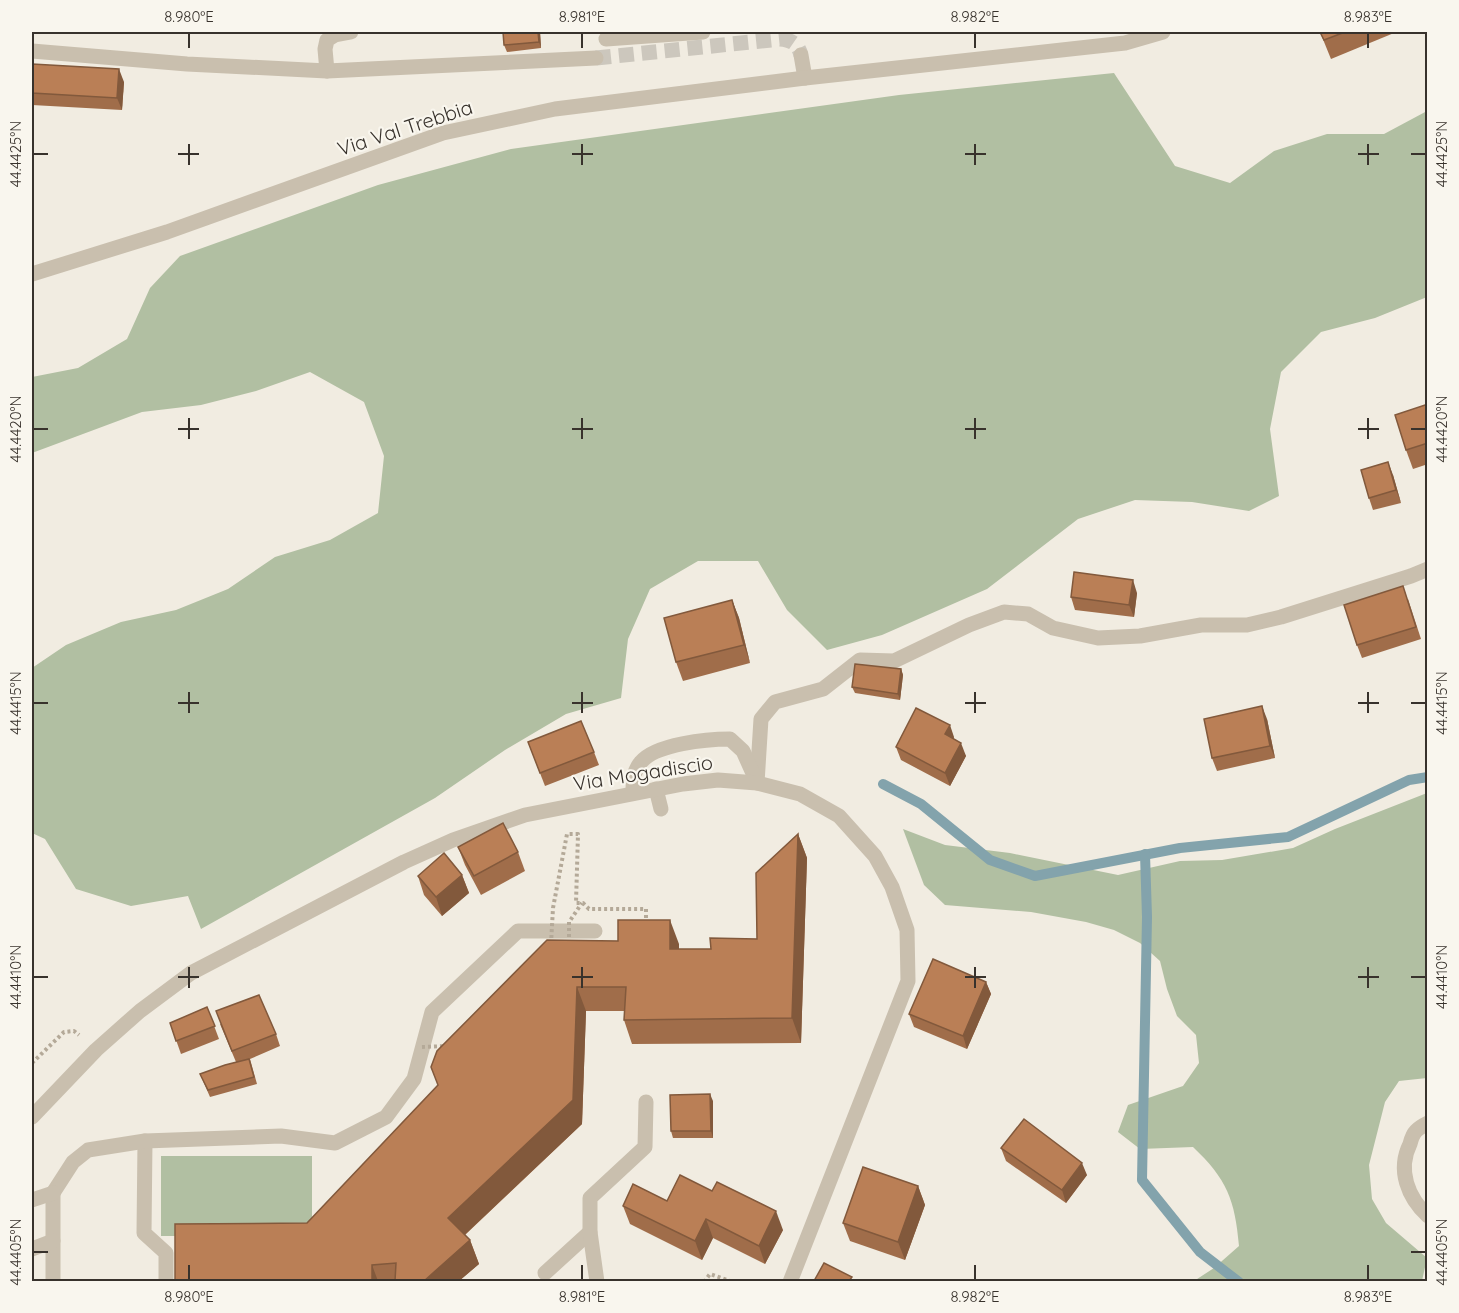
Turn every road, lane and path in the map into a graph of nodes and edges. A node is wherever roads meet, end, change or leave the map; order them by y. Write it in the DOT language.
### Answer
graph roads {
  1 [pos="351,32"];
  2 [pos="703,32"];
  3 [pos="1163,32"];
  4 [pos="606,39"];
  5 [pos="32,51"];
  6 [pos="801,55"];
  7 [pos="596,58"];
  8 [pos="327,71"];
  9 [pos="805,78"];
  10 [pos="32,274"];
  11 [pos="1428,569"];
  12 [pos="757,783"];
  13 [pos="656,789"];
  14 [pos="633,794"];
  15 [pos="661,809"];
  16 [pos="583,903"];
  17 [pos="646,930"];
  18 [pos="595,931"];
  19 [pos="550,952"];
  20 [pos="569,954"];
  21 [pos="456,1046"];
  22 [pos="422,1047"];
  23 [pos="96,1050"];
  24 [pos="32,1063"];
  25 [pos="646,1102"];
  26 [pos="32,1118"];
  27 [pos="1428,1123"];
  28 [pos="145,1141"];
  29 [pos="53,1193"];
  30 [pos="32,1200"];
  31 [pos="1428,1216"];
  32 [pos="590,1232"];
  33 [pos="53,1241"];
  34 [pos="32,1249"];
  35 [pos="545,1273"];
  36 [pos="53,1281"];
  37 [pos="166,1281"];
  38 [pos="597,1281"];
  39 [pos="704,1281"];
  40 [pos="733,1281"];
  41 [pos="790,1281"];
  1 -- 8 [label="street"];
  2 -- 4 [label="street"];
  3 -- 9 [label="street, Via Val Trebbia"];
  5 -- 8 [label="street"];
  6 -- 9 [label="street"];
  7 -- 8 [label="street"];
  9 -- 10 [label="street, Via Val Trebbia"];
  11 -- 12 [label="street"];
  12 -- 13 [label="street, Via Mogadiscio"];
  12 -- 14 [label="street"];
  12 -- 41 [label="street, Via Mogadiscio"];
  13 -- 14 [label="street, Via Mogadiscio"];
  13 -- 15 [label="street"];
  14 -- 23 [label="street, Via Mogadiscio"];
  16 -- 17 [label="path, bridge"];
  16 -- 19 [label="path, bridge"];
  16 -- 20 [label="path, bridge"];
  18 -- 22 [label="street"];
  21 -- 22 [label="path, bridge"];
  22 -- 28 [label="street"];
  23 -- 24 [label="path"];
  23 -- 26 [label="street, Via Mogadiscio"];
  25 -- 32 [label="street"];
  27 -- 31 [label="street"];
  28 -- 29 [label="street"];
  28 -- 37 [label="street"];
  29 -- 30 [label="street"];
  29 -- 33 [label="street"];
  32 -- 35 [label="street"];
  32 -- 38 [label="street"];
  33 -- 34 [label="street"];
  33 -- 36 [label="street"];
  39 -- 40 [label="path"];
}
